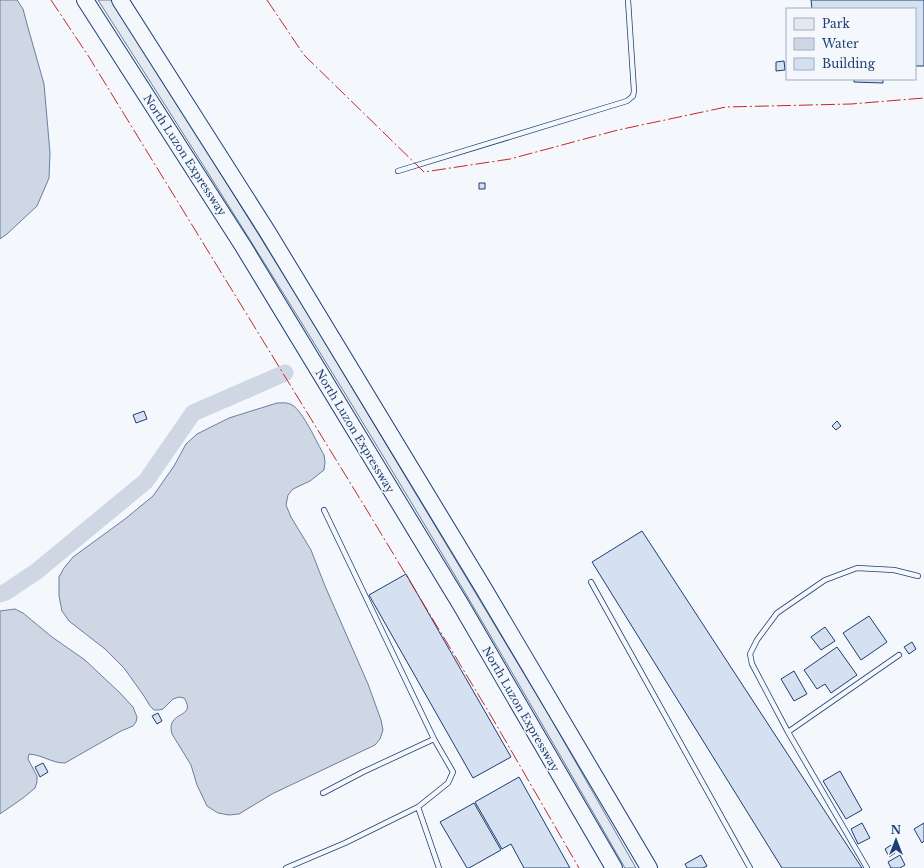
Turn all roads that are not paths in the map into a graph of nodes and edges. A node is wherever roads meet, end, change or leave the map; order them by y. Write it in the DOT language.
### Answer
graph roads {
  1 [pos="85,0"];
  2 [pos="120,0"];
  3 [pos="628,0"];
  4 [pos="398,171"];
  5 [pos="324,510"];
  6 [pos="918,576"];
  7 [pos="591,582"];
  8 [pos="899,655"];
  9 [pos="788,732"];
  10 [pos="434,739"];
  11 [pos="323,792"];
  12 [pos="418,807"];
  13 [pos="286,868"];
  14 [pos="439,868"];
  15 [pos="614,868"];
  16 [pos="649,868"];
  17 [pos="750,868"];
  18 [pos="867,868"];
  1 -- 15 [label="highway, North Luzon Expressway"];
  2 -- 16 [label="highway"];
  3 -- 4 [label="lane"];
  5 -- 10 [label="lane"];
  6 -- 9 [label="lane"];
  7 -- 17 [label="lane"];
  8 -- 9 [label="lane"];
  9 -- 18 [label="lane"];
  10 -- 11 [label="lane"];
  10 -- 12 [label="lane"];
  12 -- 13 [label="lane"];
  12 -- 14 [label="lane"];
}
